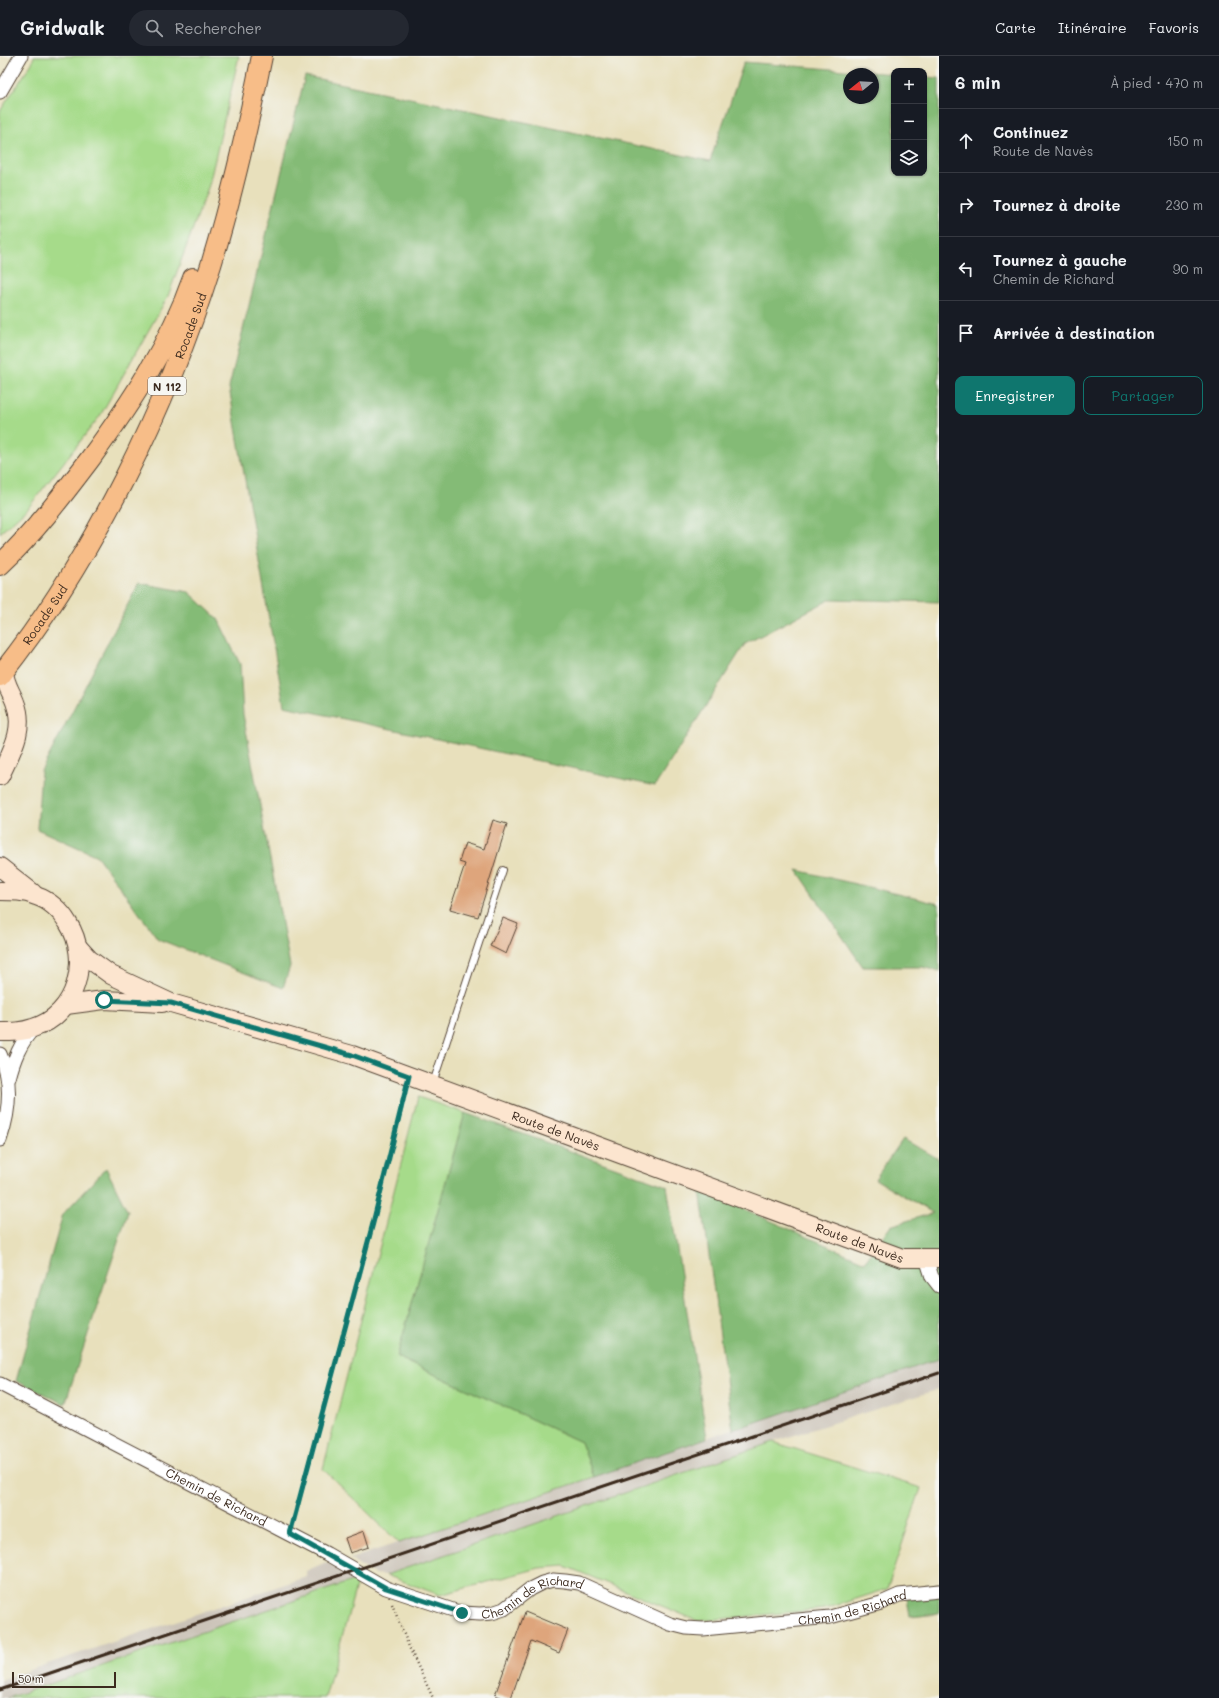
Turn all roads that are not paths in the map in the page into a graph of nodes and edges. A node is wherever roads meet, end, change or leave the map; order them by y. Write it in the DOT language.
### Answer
graph roads {
  1 [pos="21,56"];
  2 [pos="261,64"];
  3 [pos="0,92"];
  4 [pos="0,565"];
  5 [pos="2,673"];
  6 [pos="0,776"];
  7 [pos="0,867"];
  8 [pos="503,870"];
  9 [pos="0,891"];
  10 [pos="37,896"];
  11 [pos="79,948"];
  12 [pos="171,1003"];
  13 [pos="66,1005"];
  14 [pos="34,1028"];
  15 [pos="0,1032"];
  16 [pos="0,1054"];
  17 [pos="9,1080"];
  18 [pos="433,1085"];
  19 [pos="0,1140"];
  20 [pos="933,1258"];
  21 [pos="939,1286"];
  22 [pos="0,1384"];
  23 [pos="939,1591"];
  1 -- 3 [label="street"];
  2 -- 4 [label="main road"];
  2 -- 5 [label="main road, Rocade Sud / N 112"];
  5 -- 6 [label="main road"];
  7 -- 10 [label="main road"];
  8 -- 18 [label="lane"];
  9 -- 10 [label="main road, Route de Navès"];
  10 -- 11 [label="main road, Route de Navès"];
  11 -- 12 [label="main road, Route de Navès"];
  11 -- 13 [label="main road, Route de Navès"];
  12 -- 13 [label="main road, Route de Navès"];
  12 -- 18 [label="main road, Route de Navès"];
  13 -- 14 [label="main road, Route de Navès"];
  14 -- 15 [label="main road, Route de Navès"];
  14 -- 17 [label="street"];
  16 -- 17 [label="street"];
  17 -- 19 [label="street"];
  18 -- 20 [label="main road, Route de Navès"];
  20 -- 21 [label="street"];
  22 -- 23 [label="street, Chemin de Richard"];
}
